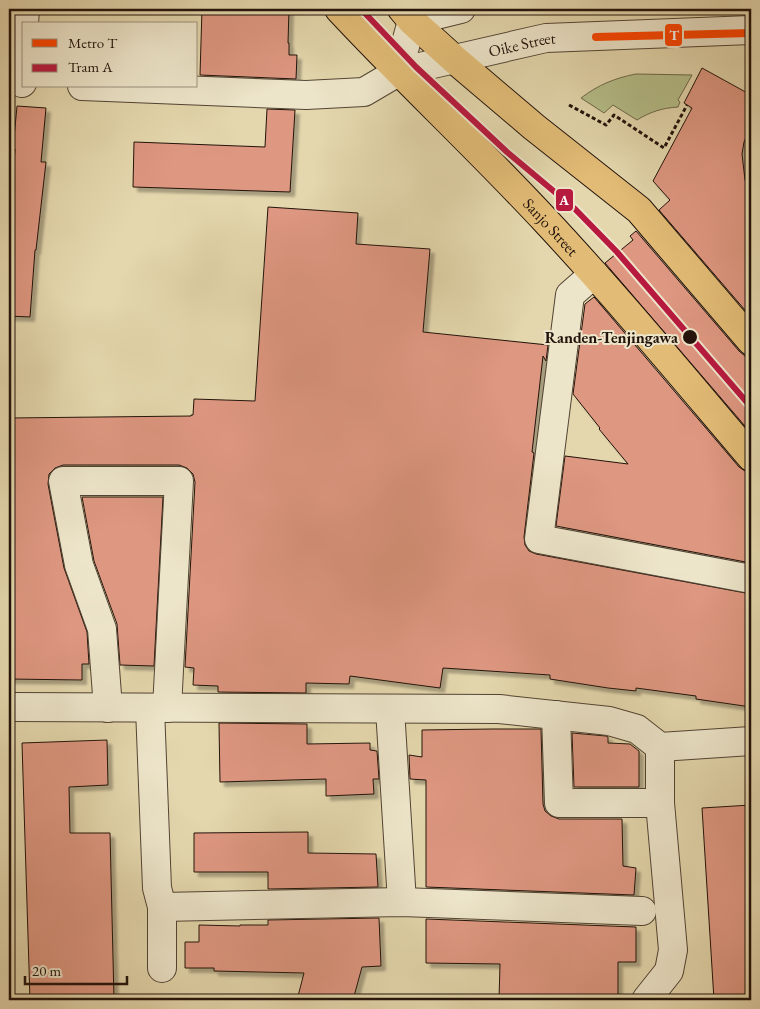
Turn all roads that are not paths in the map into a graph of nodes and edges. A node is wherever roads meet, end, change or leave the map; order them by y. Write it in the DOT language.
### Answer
graph roads {
  1 [pos="25,9"];
  2 [pos="339,9"];
  3 [pos="461,9"];
  4 [pos="407,15"];
  5 [pos="24,22"];
  6 [pos="751,30"];
  7 [pos="22,55"];
  8 [pos="454,59"];
  9 [pos="398,72"];
  10 [pos="18,83"];
  11 [pos="138,88"];
  12 [pos="594,274"];
  13 [pos="751,341"];
  14 [pos="751,457"];
  15 [pos="751,579"];
  16 [pos="9,707"];
  17 [pos="108,708"];
  18 [pos="158,708"];
  19 [pos="390,709"];
  20 [pos="556,715"];
  21 [pos="751,741"];
  22 [pos="660,747"];
  23 [pos="660,803"];
  24 [pos="402,902"];
  25 [pos="162,906"];
  26 [pos="642,911"];
  27 [pos="162,968"];
  28 [pos="646,1000"];
  1 -- 5 [label="street"];
  2 -- 9 [label="main road, Sanjo Street"];
  3 -- 4 [label="street"];
  4 -- 8 [label="main road"];
  4 -- 9 [label="street"];
  6 -- 8 [label="street, Oike Street"];
  7 -- 10 [label="street"];
  8 -- 9 [label="street, Oike Street"];
  8 -- 13 [label="main road"];
  9 -- 11 [label="street, Oike Street"];
  9 -- 12 [label="main road, Sanjo Street"];
  12 -- 14 [label="main road, Sanjo Street"];
  12 -- 15 [label="street"];
  16 -- 17 [label="street"];
  17 -- 18 [label="street"];
  17 -- 18 [label="street"];
  18 -- 19 [label="street"];
  18 -- 25 [label="street"];
  19 -- 20 [label="street"];
  19 -- 24 [label="street"];
  20 -- 22 [label="street"];
  20 -- 23 [label="street"];
  21 -- 22 [label="street"];
  22 -- 23 [label="street"];
  23 -- 28 [label="street"];
  24 -- 25 [label="street"];
  24 -- 26 [label="street"];
  25 -- 27 [label="street"];
}
